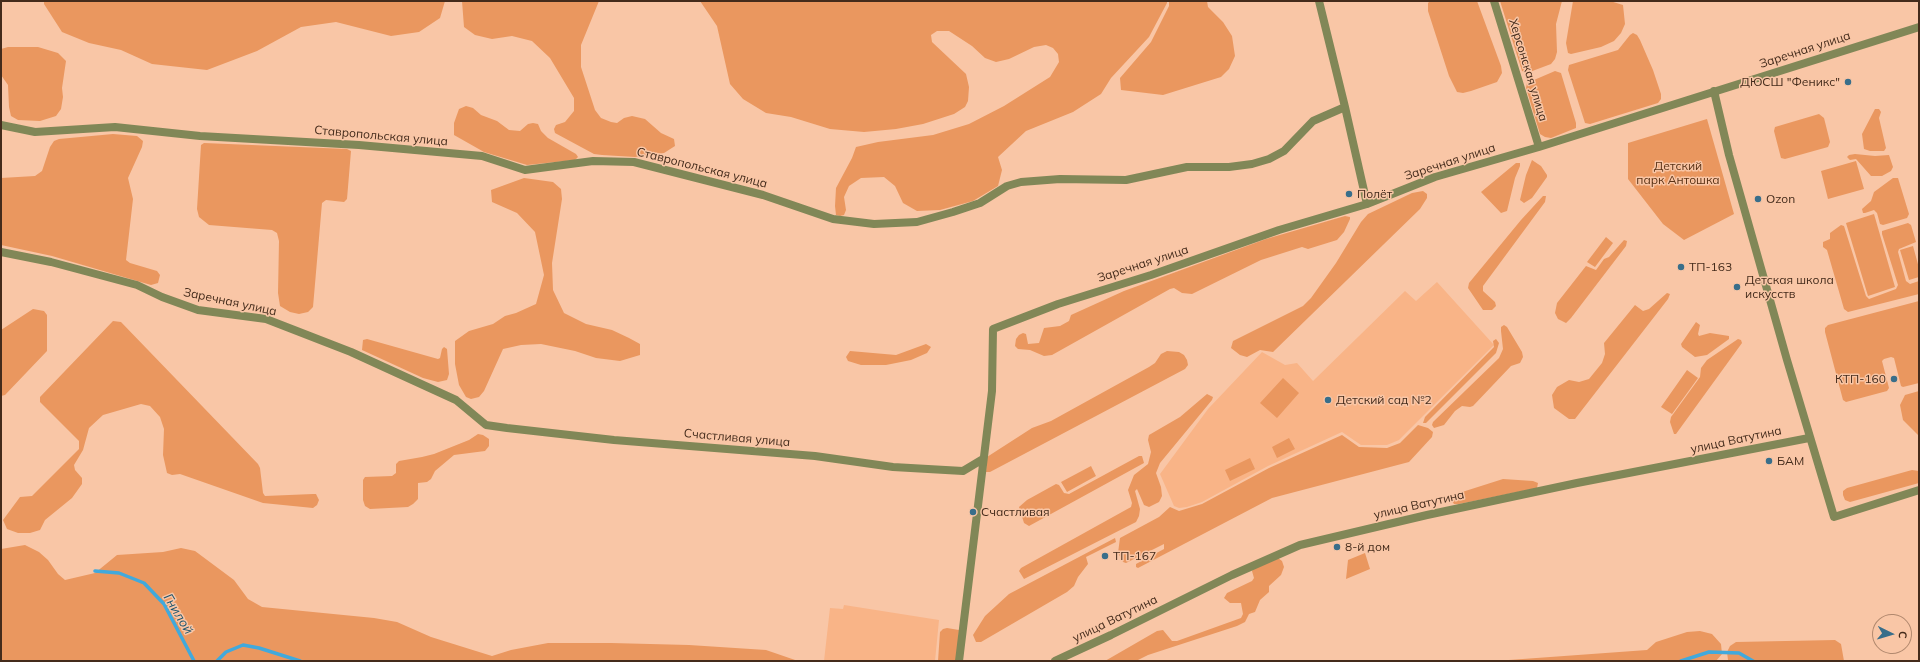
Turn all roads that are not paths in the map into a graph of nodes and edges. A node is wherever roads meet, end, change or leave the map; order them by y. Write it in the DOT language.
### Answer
graph roads {
  1 [pos="1319,1"];
  2 [pos="1494,1"];
  3 [pos="1919,27"];
  4 [pos="1714,92"];
  5 [pos="1345,107"];
  6 [pos="1,125"];
  7 [pos="1539,147"];
  8 [pos="1367,204"];
  9 [pos="1,252"];
  10 [pos="486,424"];
  11 [pos="1809,438"];
  12 [pos="983,459"];
  13 [pos="1919,490"];
  14 [pos="959,661"];
  15 [pos="1055,661"];
  1 -- 5 [label="street"];
  2 -- 7 [label="street, Херсонская улица"];
  3 -- 4 [label="street, Заречная улица"];
  4 -- 7 [label="street, Заречная улица"];
  4 -- 11 [label="street"];
  5 -- 6 [label="street, Ставропольская улица"];
  5 -- 8 [label="street"];
  7 -- 8 [label="street, Заречная улица"];
  8 -- 12 [label="street, Заречная улица"];
  9 -- 10 [label="street, Заречная улица"];
  10 -- 12 [label="street, Счастливая улица"];
  11 -- 13 [label="street"];
  11 -- 15 [label="street, улица Ватутина"];
  12 -- 14 [label="street"];
}
